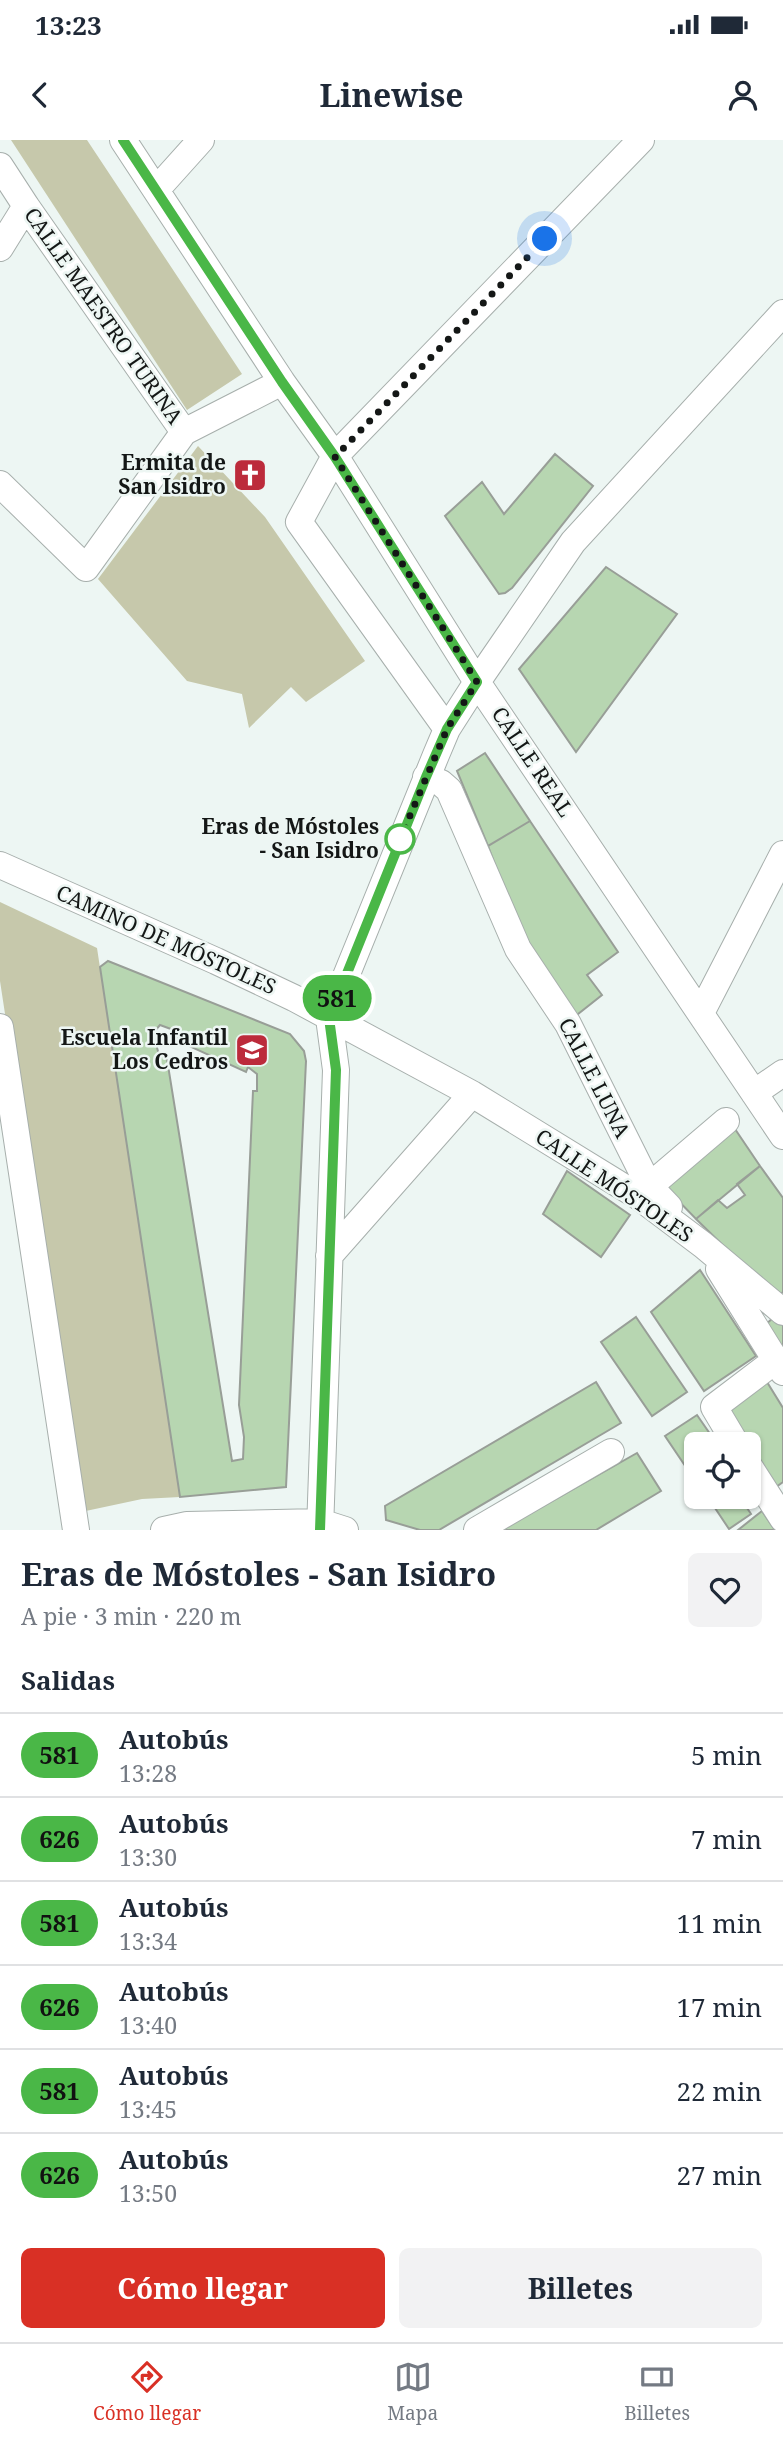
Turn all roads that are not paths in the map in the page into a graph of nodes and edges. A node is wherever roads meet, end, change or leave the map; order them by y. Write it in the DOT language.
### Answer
graph roads {
  1 [pos="123,140"];
  2 [pos="201,140"];
  3 [pos="641,140"];
  4 [pos="0,166"];
  5 [pos="157,189"];
  6 [pos="26,206"];
  7 [pos="0,248"];
  8 [pos="783,313"];
  9 [pos="282,382"];
  10 [pos="184,432"];
  11 [pos="335,457"];
  12 [pos="0,484"];
  13 [pos="477,682"];
  14 [pos="447,729"];
  15 [pos="426,777"];
  16 [pos="783,853"];
  17 [pos="0,866"];
  18 [pos="701,1013"];
  19 [pos="329,1018"];
  20 [pos="0,1027"];
  21 [pos="783,1073"];
  22 [pos="754,1093"];
  23 [pos="472,1094"];
  24 [pos="726,1121"];
  25 [pos="783,1136"];
  26 [pos="644,1191"];
  27 [pos="703,1245"];
  28 [pos="329,1256"];
  29 [pos="783,1312"];
  30 [pos="780,1366"];
  31 [pos="729,1432"];
  32 [pos="611,1452"];
  33 [pos="761,1485"];
  34 [pos="783,1519"];
  35 [pos="329,1527"];
  36 [pos="76,1530"];
  37 [pos="164,1530"];
  38 [pos="477,1530"];
  1 -- 5 [label="street, CALLE REAL"];
  2 -- 5 [label="street"];
  3 -- 11 [label="street"];
  4 -- 6 [label="street, CALLE MAESTRO TURINA"];
  5 -- 9 [label="street, CALLE REAL"];
  6 -- 7 [label="street"];
  6 -- 10 [label="street, CALLE MAESTRO TURINA"];
  8 -- 13 [label="street"];
  9 -- 10 [label="street"];
  9 -- 11 [label="street, CALLE REAL"];
  10 -- 12 [label="street"];
  11 -- 13 [label="street, CALLE REAL"];
  11 -- 14 [label="street"];
  13 -- 14 [label="street"];
  13 -- 18 [label="street, CALLE REAL"];
  14 -- 15 [label="street"];
  15 -- 19 [label="street"];
  15 -- 26 [label="street, CALLE LUNA"];
  16 -- 18 [label="street"];
  17 -- 19 [label="street, CAMINO DE MÓSTOLES"];
  18 -- 22 [label="street, CALLE REAL"];
  19 -- 23 [label="street, CALLE MÓSTOLES"];
  19 -- 28 [label="street"];
  20 -- 36 [label="street"];
  21 -- 22 [label="street"];
  22 -- 25 [label="street, CALLE REAL"];
  23 -- 26 [label="street, CALLE MÓSTOLES"];
  23 -- 28 [label="street"];
  24 -- 26 [label="street"];
  26 -- 27 [label="street, CALLE LUNA"];
  27 -- 29 [label="street, CALLE MÓSTOLES"];
  27 -- 30 [label="street, CALLE LUNA"];
  28 -- 35 [label="street"];
  30 -- 31 [label="street"];
  32 -- 38 [label="street"];
  33 -- 34 [label="street"];
  35 -- 37 [label="street"];
}
